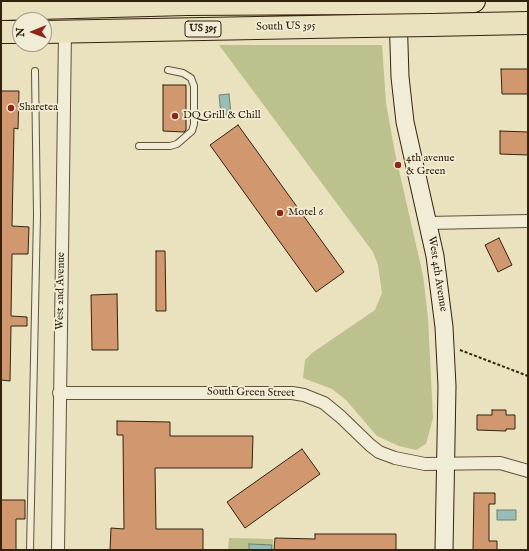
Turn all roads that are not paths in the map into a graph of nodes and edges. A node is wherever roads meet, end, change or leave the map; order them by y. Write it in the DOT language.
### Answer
graph roads {
  1 [pos="397,1"];
  2 [pos="474,1"];
  3 [pos="432,2"];
  4 [pos="243,4"];
  5 [pos="1,9"];
  6 [pos="528,23"];
  7 [pos="1,32"];
  8 [pos="12,32"];
  9 [pos="54,32"];
  10 [pos="168,70"];
  11 [pos="35,71"];
  12 [pos="139,146"];
  13 [pos="528,221"];
  14 [pos="428,223"];
  15 [pos="59,393"];
  16 [pos="445,464"];
  17 [pos="528,471"];
  18 [pos="30,550"];
  19 [pos="58,550"];
  20 [pos="444,550"];
  1 -- 14 [label="street, West 4th Avenue"];
  2 -- 3 [label="highway"];
  3 -- 4 [label="highway, bridge"];
  4 -- 5 [label="highway"];
  4 -- 9 [label="highway"];
  6 -- 9 [label="highway, South US 395 / US 395, bridge"];
  7 -- 8 [label="highway"];
  9 -- 15 [label="street, West 2nd Avenue"];
  10 -- 12 [label="lane"];
  11 -- 18 [label="lane"];
  13 -- 14 [label="street"];
  14 -- 16 [label="street, West 4th Avenue"];
  15 -- 16 [label="street, South Green Street"];
  15 -- 19 [label="street, West 2nd Avenue"];
  16 -- 17 [label="street, South Green Street"];
  16 -- 20 [label="street, West 4th Avenue"];
}
